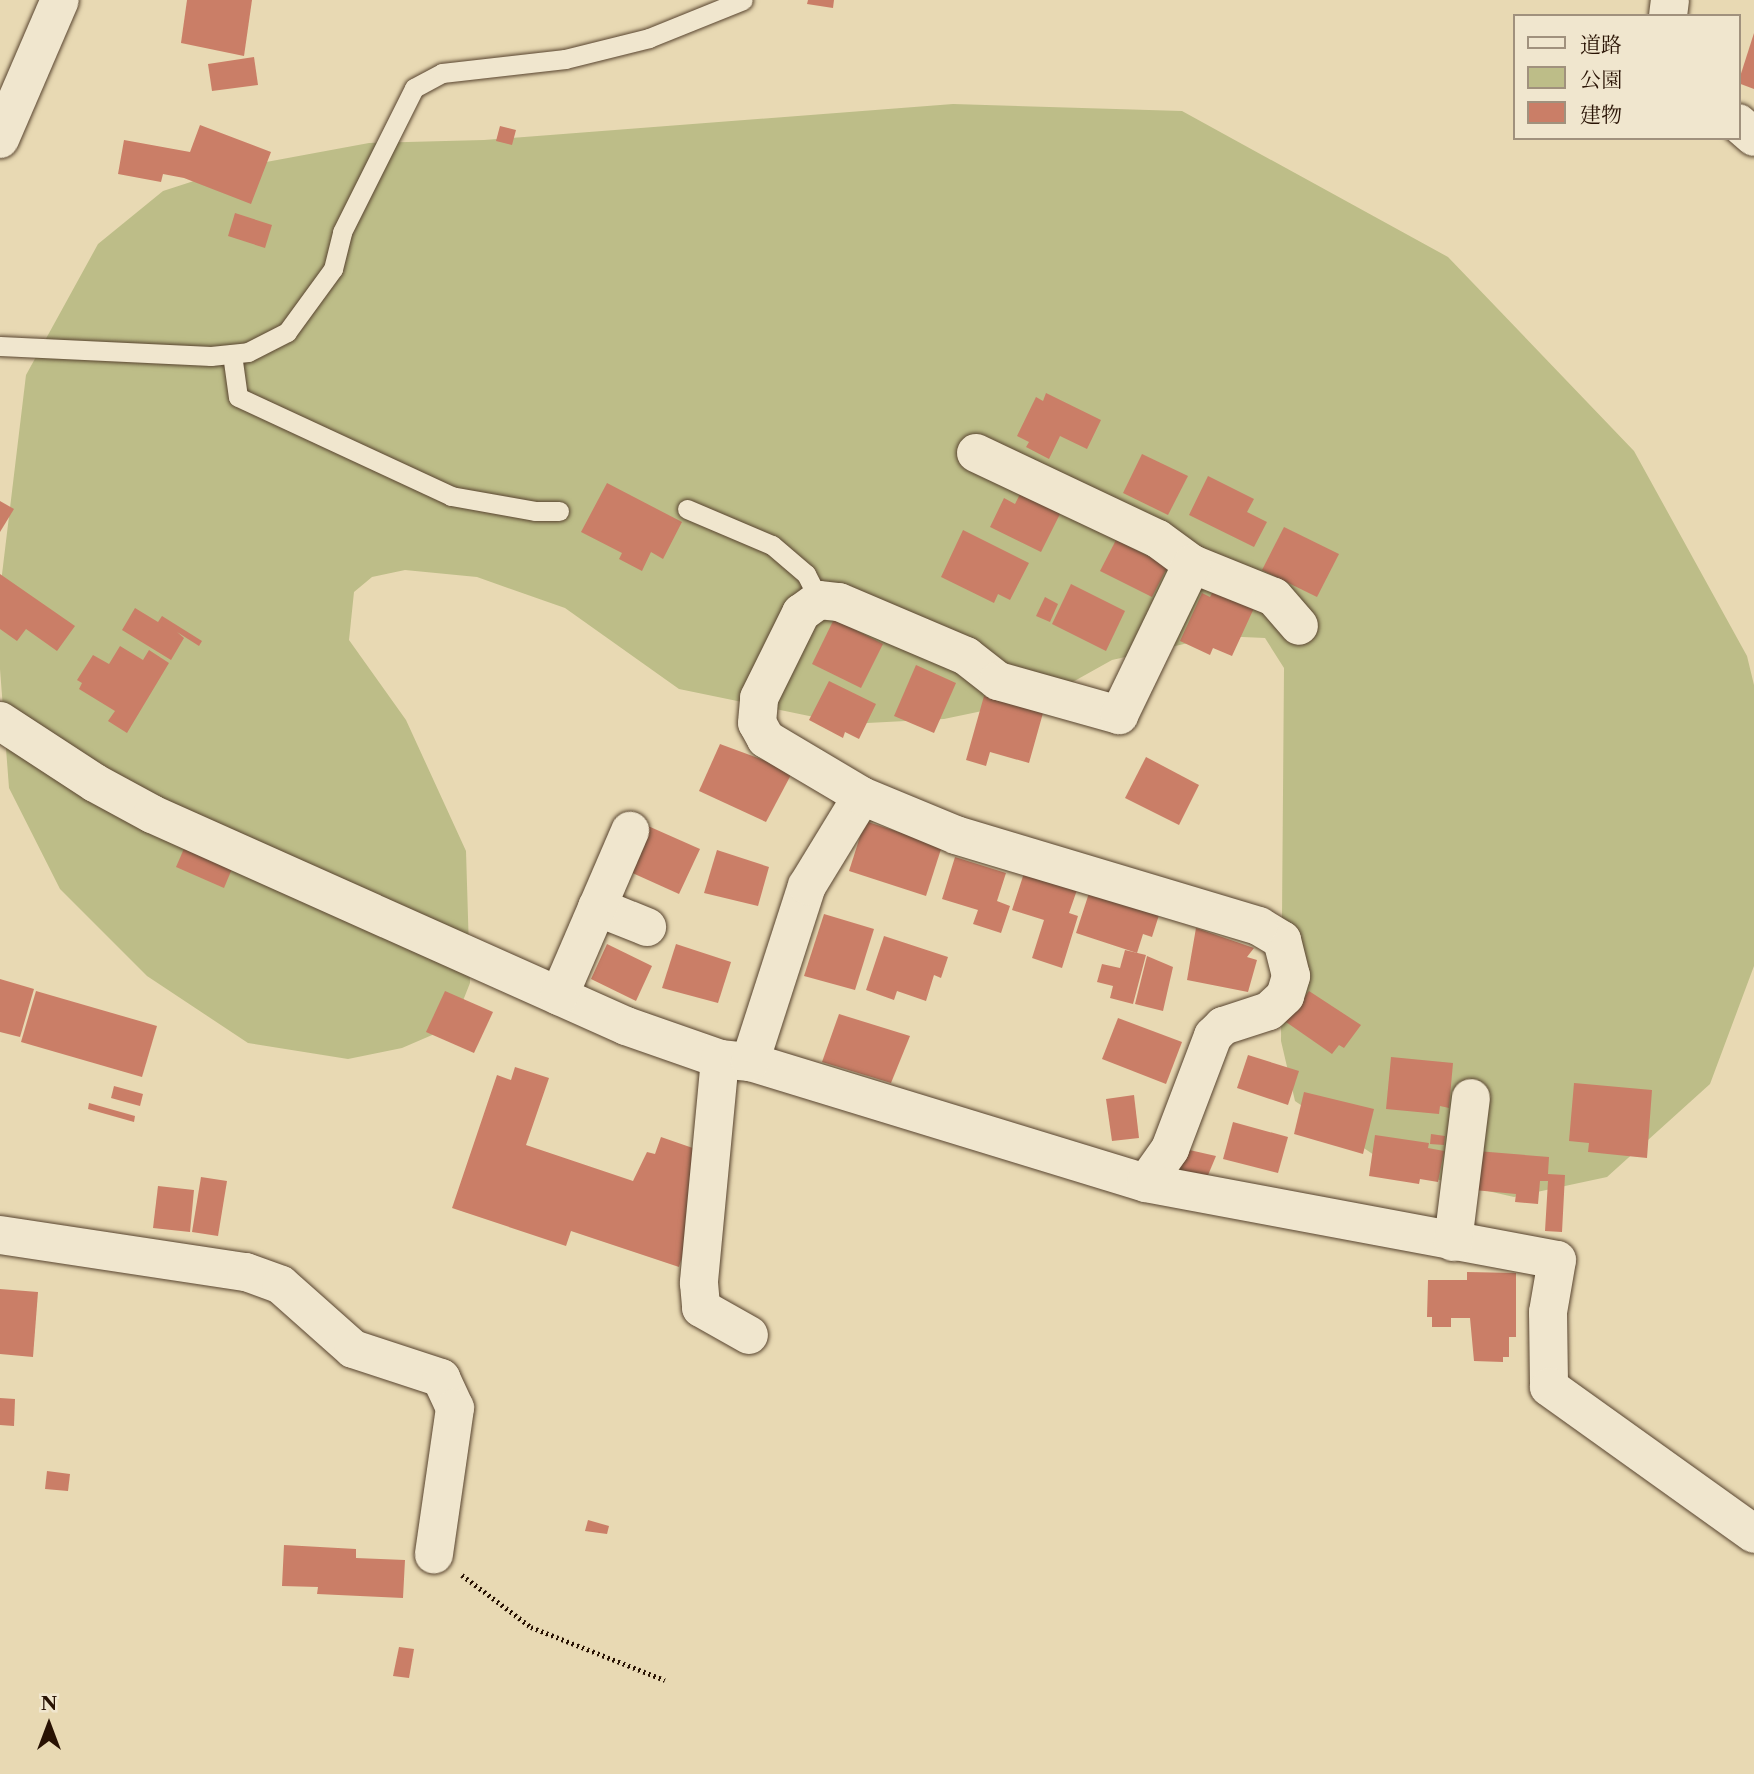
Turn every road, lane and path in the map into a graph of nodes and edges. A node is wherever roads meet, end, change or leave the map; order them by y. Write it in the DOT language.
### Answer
graph roads {
  1 [pos="743,0"];
  2 [pos="57,1"];
  3 [pos="1740,125"];
  4 [pos="1754,137"];
  5 [pos="0,139"];
  6 [pos="0,346"];
  7 [pos="232,354"];
  8 [pos="976,453"];
  9 [pos="687,509"];
  10 [pos="559,511"];
  11 [pos="1192,564"];
  12 [pos="819,600"];
  13 [pos="1299,626"];
  14 [pos="0,721"];
  15 [pos="862,796"];
  16 [pos="630,831"];
  17 [pos="597,907"];
  18 [pos="648,927"];
  19 [pos="559,996"];
  20 [pos="735,1061"];
  21 [pos="1471,1098"];
  22 [pos="1146,1183"];
  23 [pos="0,1235"];
  24 [pos="1453,1242"];
  25 [pos="749,1335"];
  26 [pos="1754,1534"];
  27 [pos="434,1554"];
  28 [pos="665,1680"];
  1 -- 7 [label="lane"];
  2 -- 5 [label="street"];
  3 -- 4 [label="street"];
  6 -- 7 [label="lane"];
  7 -- 10 [label="lane"];
  8 -- 11 [label="street"];
  9 -- 12 [label="lane"];
  11 -- 12 [label="street"];
  11 -- 13 [label="street"];
  12 -- 15 [label="street"];
  14 -- 19 [label="street"];
  15 -- 20 [label="street"];
  15 -- 22 [label="street"];
  16 -- 17 [label="street"];
  17 -- 18 [label="street"];
  17 -- 19 [label="street"];
  19 -- 20 [label="street"];
  20 -- 22 [label="street"];
  20 -- 25 [label="street"];
  21 -- 24 [label="street"];
  22 -- 24 [label="street"];
  23 -- 27 [label="street"];
  24 -- 26 [label="street"];
  27 -- 28 [label="path"];
}
